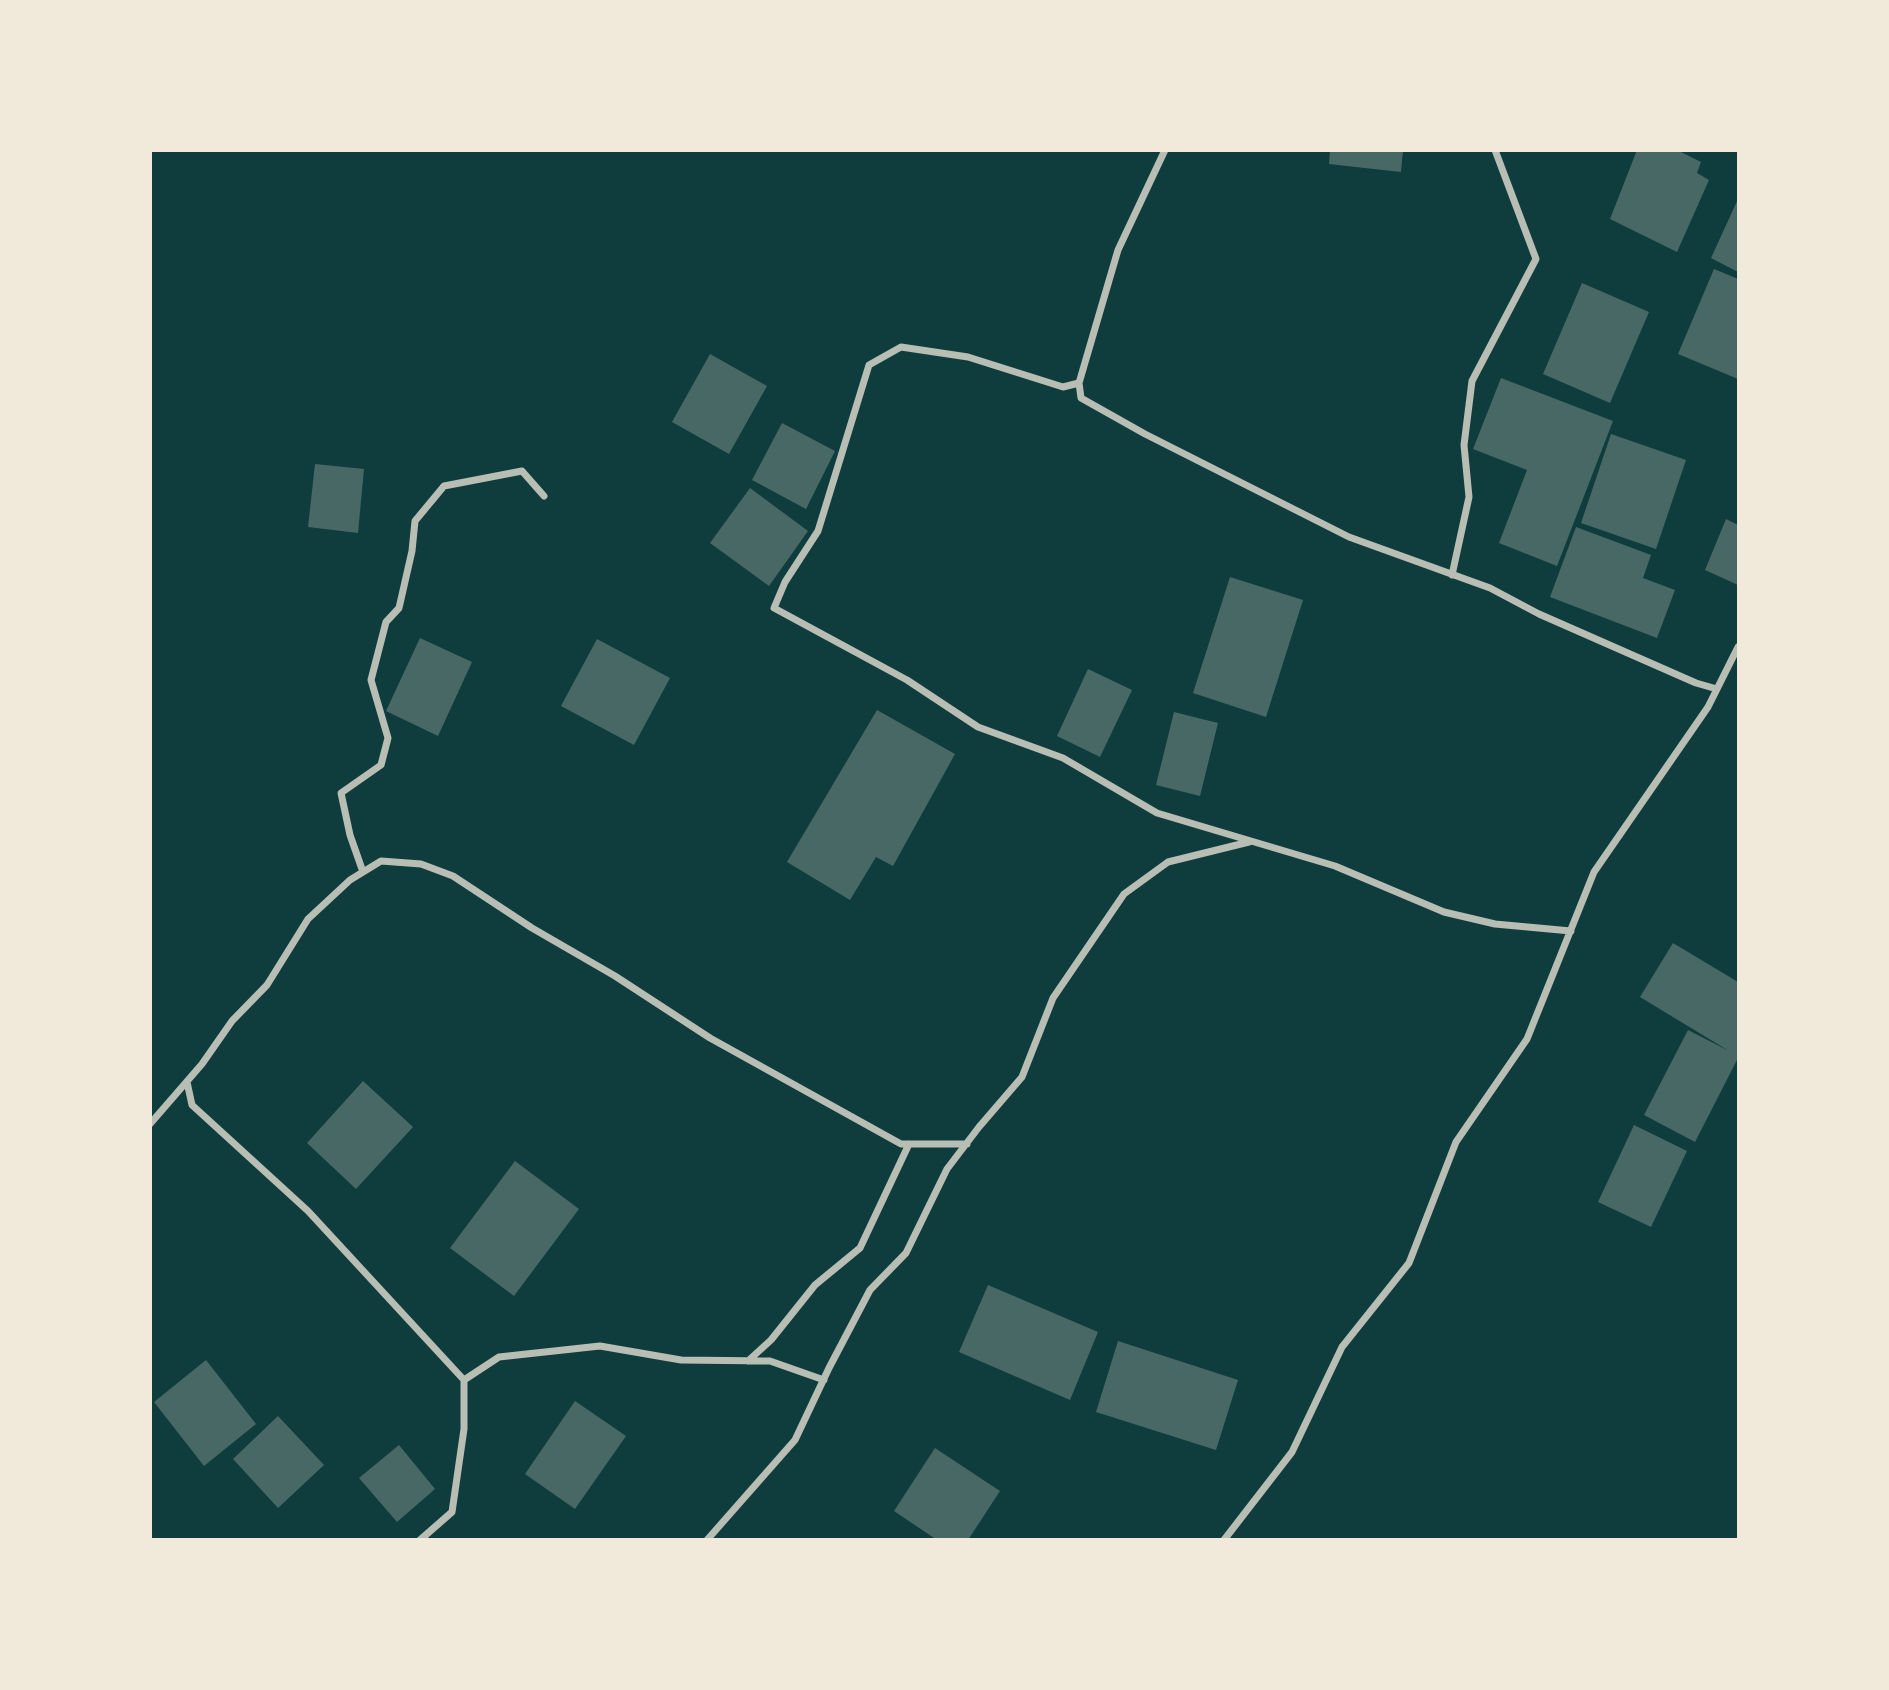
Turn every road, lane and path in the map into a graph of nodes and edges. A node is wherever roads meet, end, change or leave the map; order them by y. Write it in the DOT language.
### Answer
graph roads {
  1 [pos="1165,150"];
  2 [pos="1495,150"];
  3 [pos="1079,383"];
  4 [pos="544,496"];
  5 [pos="1452,575"];
  6 [pos="1738,647"];
  7 [pos="1717,689"];
  8 [pos="1252,841"];
  9 [pos="363,872"];
  10 [pos="1571,931"];
  11 [pos="187,1082"];
  12 [pos="150,1124"];
  13 [pos="909,1144"];
  14 [pos="967,1144"];
  15 [pos="748,1361"];
  16 [pos="464,1380"];
  17 [pos="824,1380"];
  18 [pos="420,1539"];
  19 [pos="707,1539"];
  20 [pos="1224,1539"];
  1 -- 3 [label="street"];
  2 -- 5 [label="street"];
  3 -- 5 [label="street"];
  3 -- 8 [label="street"];
  4 -- 9 [label="street"];
  5 -- 7 [label="street"];
  6 -- 7 [label="street"];
  7 -- 10 [label="street"];
  8 -- 10 [label="street"];
  8 -- 14 [label="street"];
  9 -- 11 [label="street"];
  9 -- 13 [label="street"];
  10 -- 20 [label="street"];
  11 -- 12 [label="street"];
  11 -- 16 [label="street"];
  13 -- 14 [label="street"];
  13 -- 15 [label="street"];
  14 -- 17 [label="street"];
  15 -- 16 [label="street"];
  15 -- 17 [label="street"];
  16 -- 18 [label="street"];
  17 -- 19 [label="street"];
}
